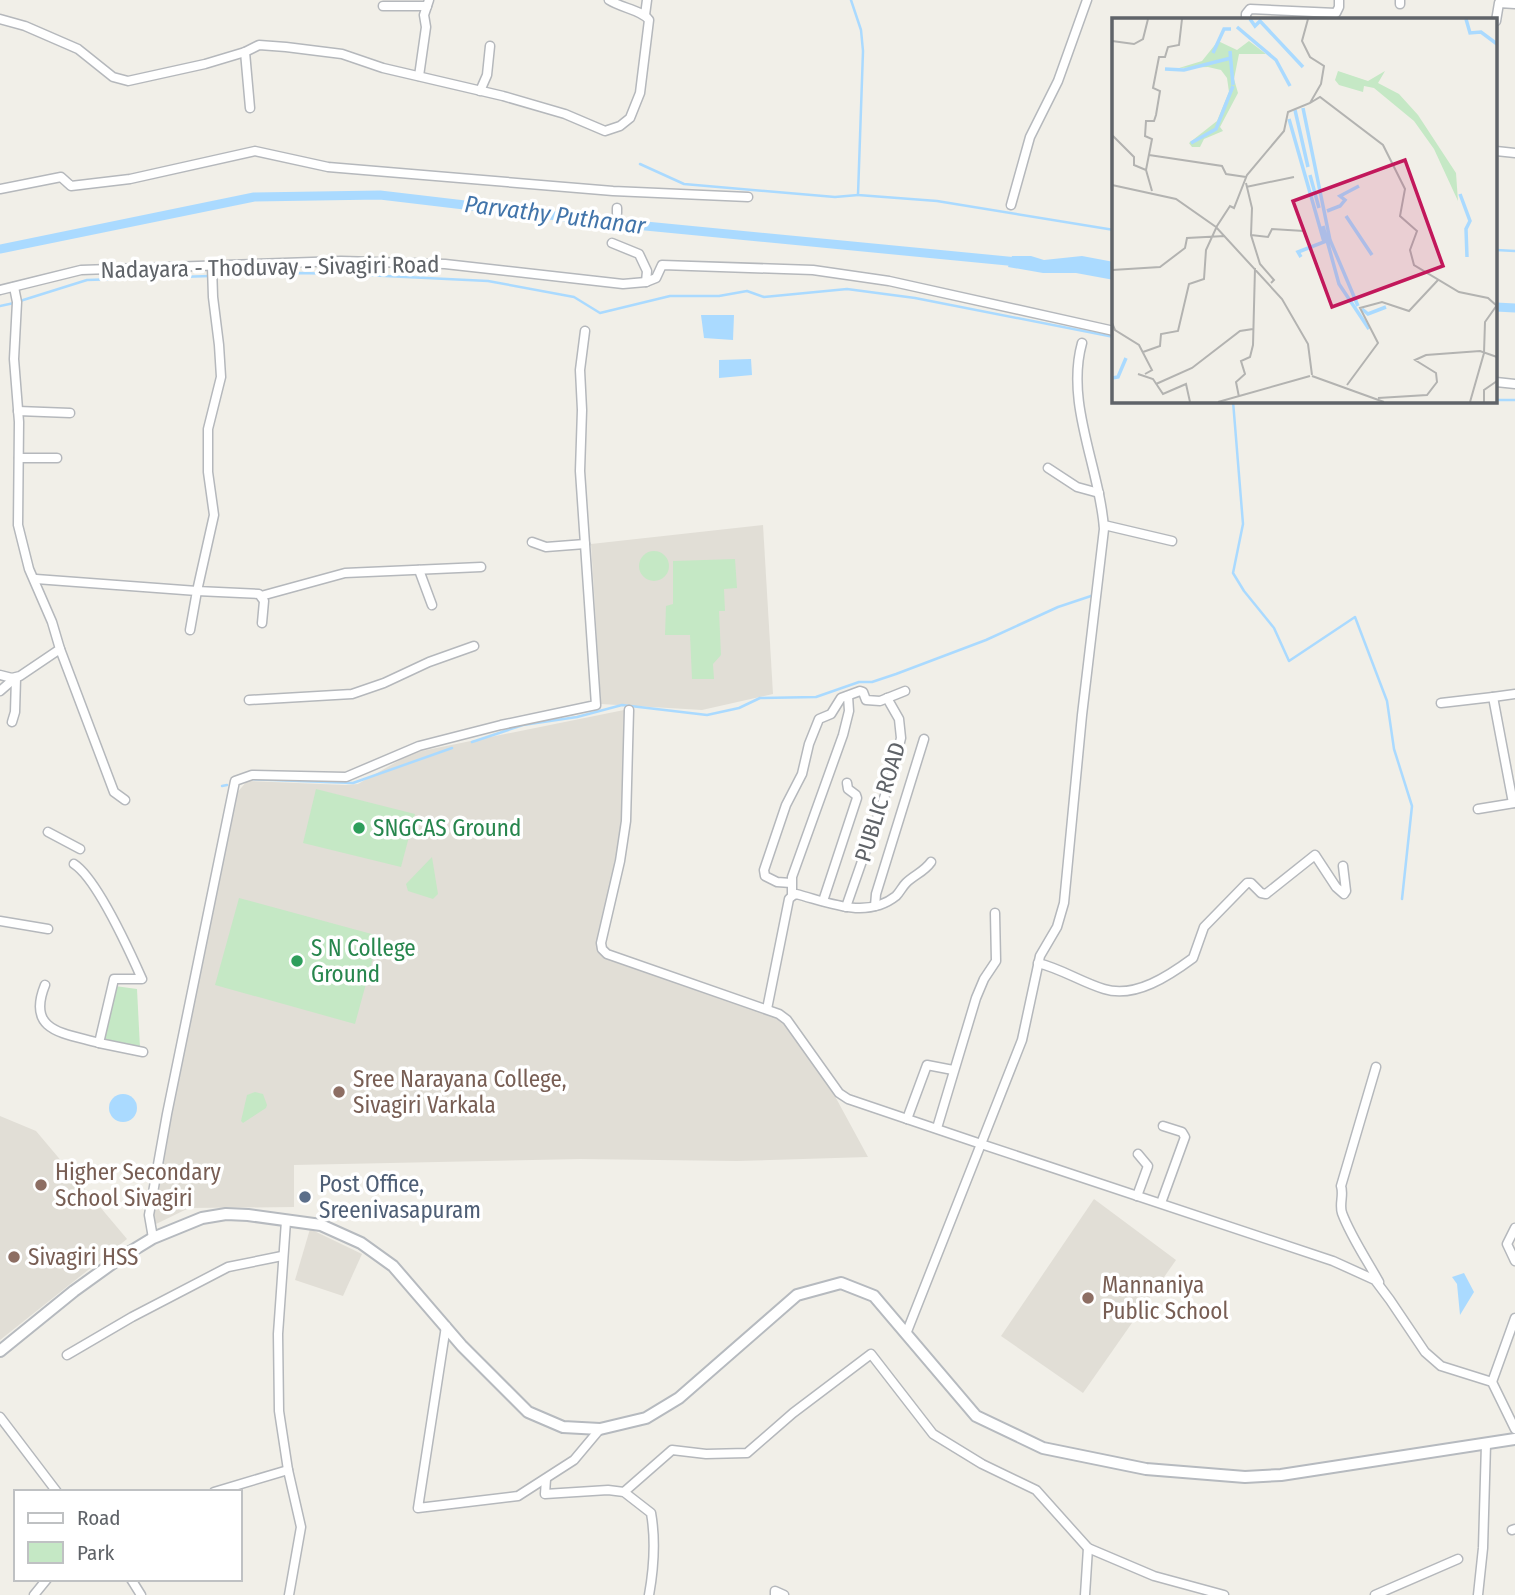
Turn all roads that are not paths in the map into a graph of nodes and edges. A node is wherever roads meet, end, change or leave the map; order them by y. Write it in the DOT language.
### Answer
graph roads {
  1 [pos="609,0"];
  2 [pos="647,0"];
  3 [pos="1087,0"];
  4 [pos="1339,0"];
  5 [pos="428,3"];
  6 [pos="619,3"];
  7 [pos="1515,4"];
  8 [pos="383,6"];
  9 [pos="645,15"];
  10 [pos="1338,15"];
  11 [pos="1246,18"];
  12 [pos="1496,18"];
  13 [pos="0,19"];
  14 [pos="491,46"];
  15 [pos="245,52"];
  16 [pos="419,76"];
  17 [pos="480,91"];
  18 [pos="250,108"];
  19 [pos="0,189"];
  20 [pos="748,197"];
  21 [pos="1011,205"];
  22 [pos="612,243"];
  23 [pos="212,266"];
  24 [pos="646,282"];
  25 [pos="14,287"];
  26 [pos="0,290"];
  27 [pos="584,331"];
  28 [pos="1112,331"];
  29 [pos="1082,343"];
  30 [pos="18,411"];
  31 [pos="70,413"];
  32 [pos="19,458"];
  33 [pos="57,458"];
  34 [pos="1048,468"];
  35 [pos="1099,493"];
  36 [pos="1104,525"];
  37 [pos="1172,541"];
  38 [pos="532,542"];
  39 [pos="584,544"];
  40 [pos="481,567"];
  41 [pos="418,570"];
  42 [pos="36,579"];
  43 [pos="197,591"];
  44 [pos="261,596"];
  45 [pos="432,605"];
  46 [pos="262,623"];
  47 [pos="190,630"];
  48 [pos="474,646"];
  49 [pos="60,649"];
  50 [pos="0,674"];
  51 [pos="15,678"];
  52 [pos="0,691"];
  53 [pos="905,691"];
  54 [pos="1515,694"];
  55 [pos="848,696"];
  56 [pos="1493,697"];
  57 [pos="887,698"];
  58 [pos="249,700"];
  59 [pos="1441,703"];
  60 [pos="629,710"];
  61 [pos="12,722"];
  62 [pos="924,739"];
  63 [pos="847,783"];
  64 [pos="125,800"];
  65 [pos="1514,803"];
  66 [pos="1478,808"];
  67 [pos="48,832"];
  68 [pos="80,849"];
  69 [pos="931,862"];
  70 [pos="74,864"];
  71 [pos="1343,866"];
  72 [pos="791,883"];
  73 [pos="792,896"];
  74 [pos="822,901"];
  75 [pos="875,906"];
  76 [pos="846,907"];
  77 [pos="995,913"];
  78 [pos="0,921"];
  79 [pos="48,929"];
  80 [pos="1038,963"];
  81 [pos="45,985"];
  82 [pos="767,1009"];
  83 [pos="99,1043"];
  84 [pos="143,1052"];
  85 [pos="1376,1067"];
  86 [pos="953,1070"];
  87 [pos="908,1119"];
  88 [pos="1163,1126"];
  89 [pos="937,1128"];
  90 [pos="981,1144"];
  91 [pos="1138,1154"];
  92 [pos="1137,1196"];
  93 [pos="1161,1203"];
  94 [pos="286,1221"];
  95 [pos="1515,1228"];
  96 [pos="153,1238"];
  97 [pos="282,1255"];
  98 [pos="1515,1261"];
  99 [pos="1385,1294"];
  100 [pos="1515,1318"];
  101 [pos="446,1326"];
  102 [pos="906,1334"];
  103 [pos="0,1351"];
  104 [pos="67,1355"];
  105 [pos="1492,1382"];
  106 [pos="0,1417"];
  107 [pos="600,1429"];
  108 [pos="1515,1429"];
  109 [pos="1515,1440"];
  110 [pos="1486,1444"];
  111 [pos="288,1470"];
  112 [pos="545,1479"];
  113 [pos="55,1490"];
  114 [pos="221,1490"];
  115 [pos="624,1492"];
  116 [pos="1088,1548"];
  117 [pos="1458,1559"];
  118 [pos="45,1581"];
  119 [pos="34,1595"];
  120 [pos="289,1595"];
  121 [pos="649,1595"];
  122 [pos="775,1595"];
  123 [pos="785,1595"];
  124 [pos="1085,1595"];
  125 [pos="1224,1595"];
  126 [pos="1375,1595"];
  127 [pos="1478,1595"];
  1 -- 6 [label="street"];
  2 -- 9 [label="street"];
  3 -- 21 [label="street"];
  4 -- 10 [label="street"];
  5 -- 8 [label="street"];
  5 -- 16 [label="street"];
  6 -- 9 [label="street"];
  7 -- 12 [label="street"];
  9 -- 17 [label="street"];
  10 -- 11 [label="street"];
  13 -- 15 [label="street"];
  14 -- 17 [label="street"];
  15 -- 16 [label="street"];
  15 -- 18 [label="street"];
  16 -- 17 [label="street"];
  19 -- 20 [label="street"];
  22 -- 24 [label="street"];
  23 -- 24 [label="street, Nadayara - Thoduvay - Sivagiri Road"];
  23 -- 25 [label="street, Nadayara - Thoduvay - Sivagiri Road"];
  23 -- 43 [label="street"];
  24 -- 28 [label="street"];
  25 -- 26 [label="street, Nadayara - Thoduvay - Sivagiri Road"];
  25 -- 30 [label="street"];
  27 -- 39 [label="street"];
  29 -- 35 [label="street"];
  30 -- 31 [label="street"];
  30 -- 32 [label="street"];
  32 -- 33 [label="street"];
  32 -- 49 [label="street"];
  34 -- 35 [label="street"];
  35 -- 36 [label="street"];
  36 -- 37 [label="street"];
  36 -- 80 [label="street"];
  38 -- 39 [label="street"];
  39 -- 96 [label="street"];
  40 -- 41 [label="street"];
  41 -- 44 [label="street"];
  41 -- 45 [label="street"];
  42 -- 43 [label="street"];
  43 -- 44 [label="street"];
  43 -- 47 [label="street"];
  44 -- 46 [label="street"];
  48 -- 58 [label="street"];
  49 -- 51 [label="street"];
  49 -- 64 [label="street"];
  50 -- 51 [label="street"];
  51 -- 52 [label="street"];
  51 -- 61 [label="street"];
  53 -- 57 [label="street"];
  54 -- 56 [label="street"];
  55 -- 57 [label="street"];
  55 -- 72 [label="street"];
  55 -- 72 [label="street"];
  56 -- 59 [label="street"];
  56 -- 65 [label="street"];
  57 -- 76 [label="street, PUBLIC ROAD"];
  60 -- 82 [label="street"];
  62 -- 75 [label="street, PUBLIC ROAD"];
  63 -- 74 [label="street"];
  65 -- 66 [label="street"];
  67 -- 68 [label="street"];
  69 -- 75 [label="street"];
  70 -- 83 [label="street"];
  71 -- 80 [label="street"];
  72 -- 73 [label="street"];
  73 -- 74 [label="street"];
  73 -- 82 [label="street"];
  74 -- 76 [label="street"];
  75 -- 76 [label="street"];
  77 -- 86 [label="street"];
  78 -- 79 [label="street"];
  80 -- 90 [label="street"];
  81 -- 83 [label="street"];
  82 -- 87 [label="street"];
  83 -- 84 [label="street"];
  85 -- 99 [label="street"];
  86 -- 87 [label="street"];
  86 -- 89 [label="street"];
  87 -- 89 [label="street"];
  88 -- 93 [label="street"];
  89 -- 90 [label="street"];
  90 -- 92 [label="street"];
  90 -- 102 [label="street"];
  91 -- 92 [label="street"];
  92 -- 93 [label="street"];
  93 -- 99 [label="street"];
  94 -- 96 [label="main road"];
  94 -- 97 [label="street"];
  94 -- 101 [label="main road"];
  95 -- 98 [label="street"];
  96 -- 103 [label="main road"];
  97 -- 104 [label="street"];
  97 -- 111 [label="street"];
  99 -- 105 [label="street"];
  100 -- 105 [label="street"];
  101 -- 107 [label="main road"];
  101 -- 112 [label="street"];
  102 -- 107 [label="main road"];
  102 -- 110 [label="main road"];
  105 -- 108 [label="street"];
  106 -- 113 [label="street"];
  107 -- 112 [label="street"];
  109 -- 110 [label="main road"];
  110 -- 127 [label="street"];
  111 -- 114 [label="street"];
  111 -- 120 [label="street"];
  112 -- 115 [label="street"];
  115 -- 116 [label="street"];
  115 -- 121 [label="street"];
  116 -- 124 [label="street"];
  116 -- 125 [label="street"];
  117 -- 126 [label="street"];
  118 -- 119 [label="street"];
  122 -- 123 [label="street"];
}
